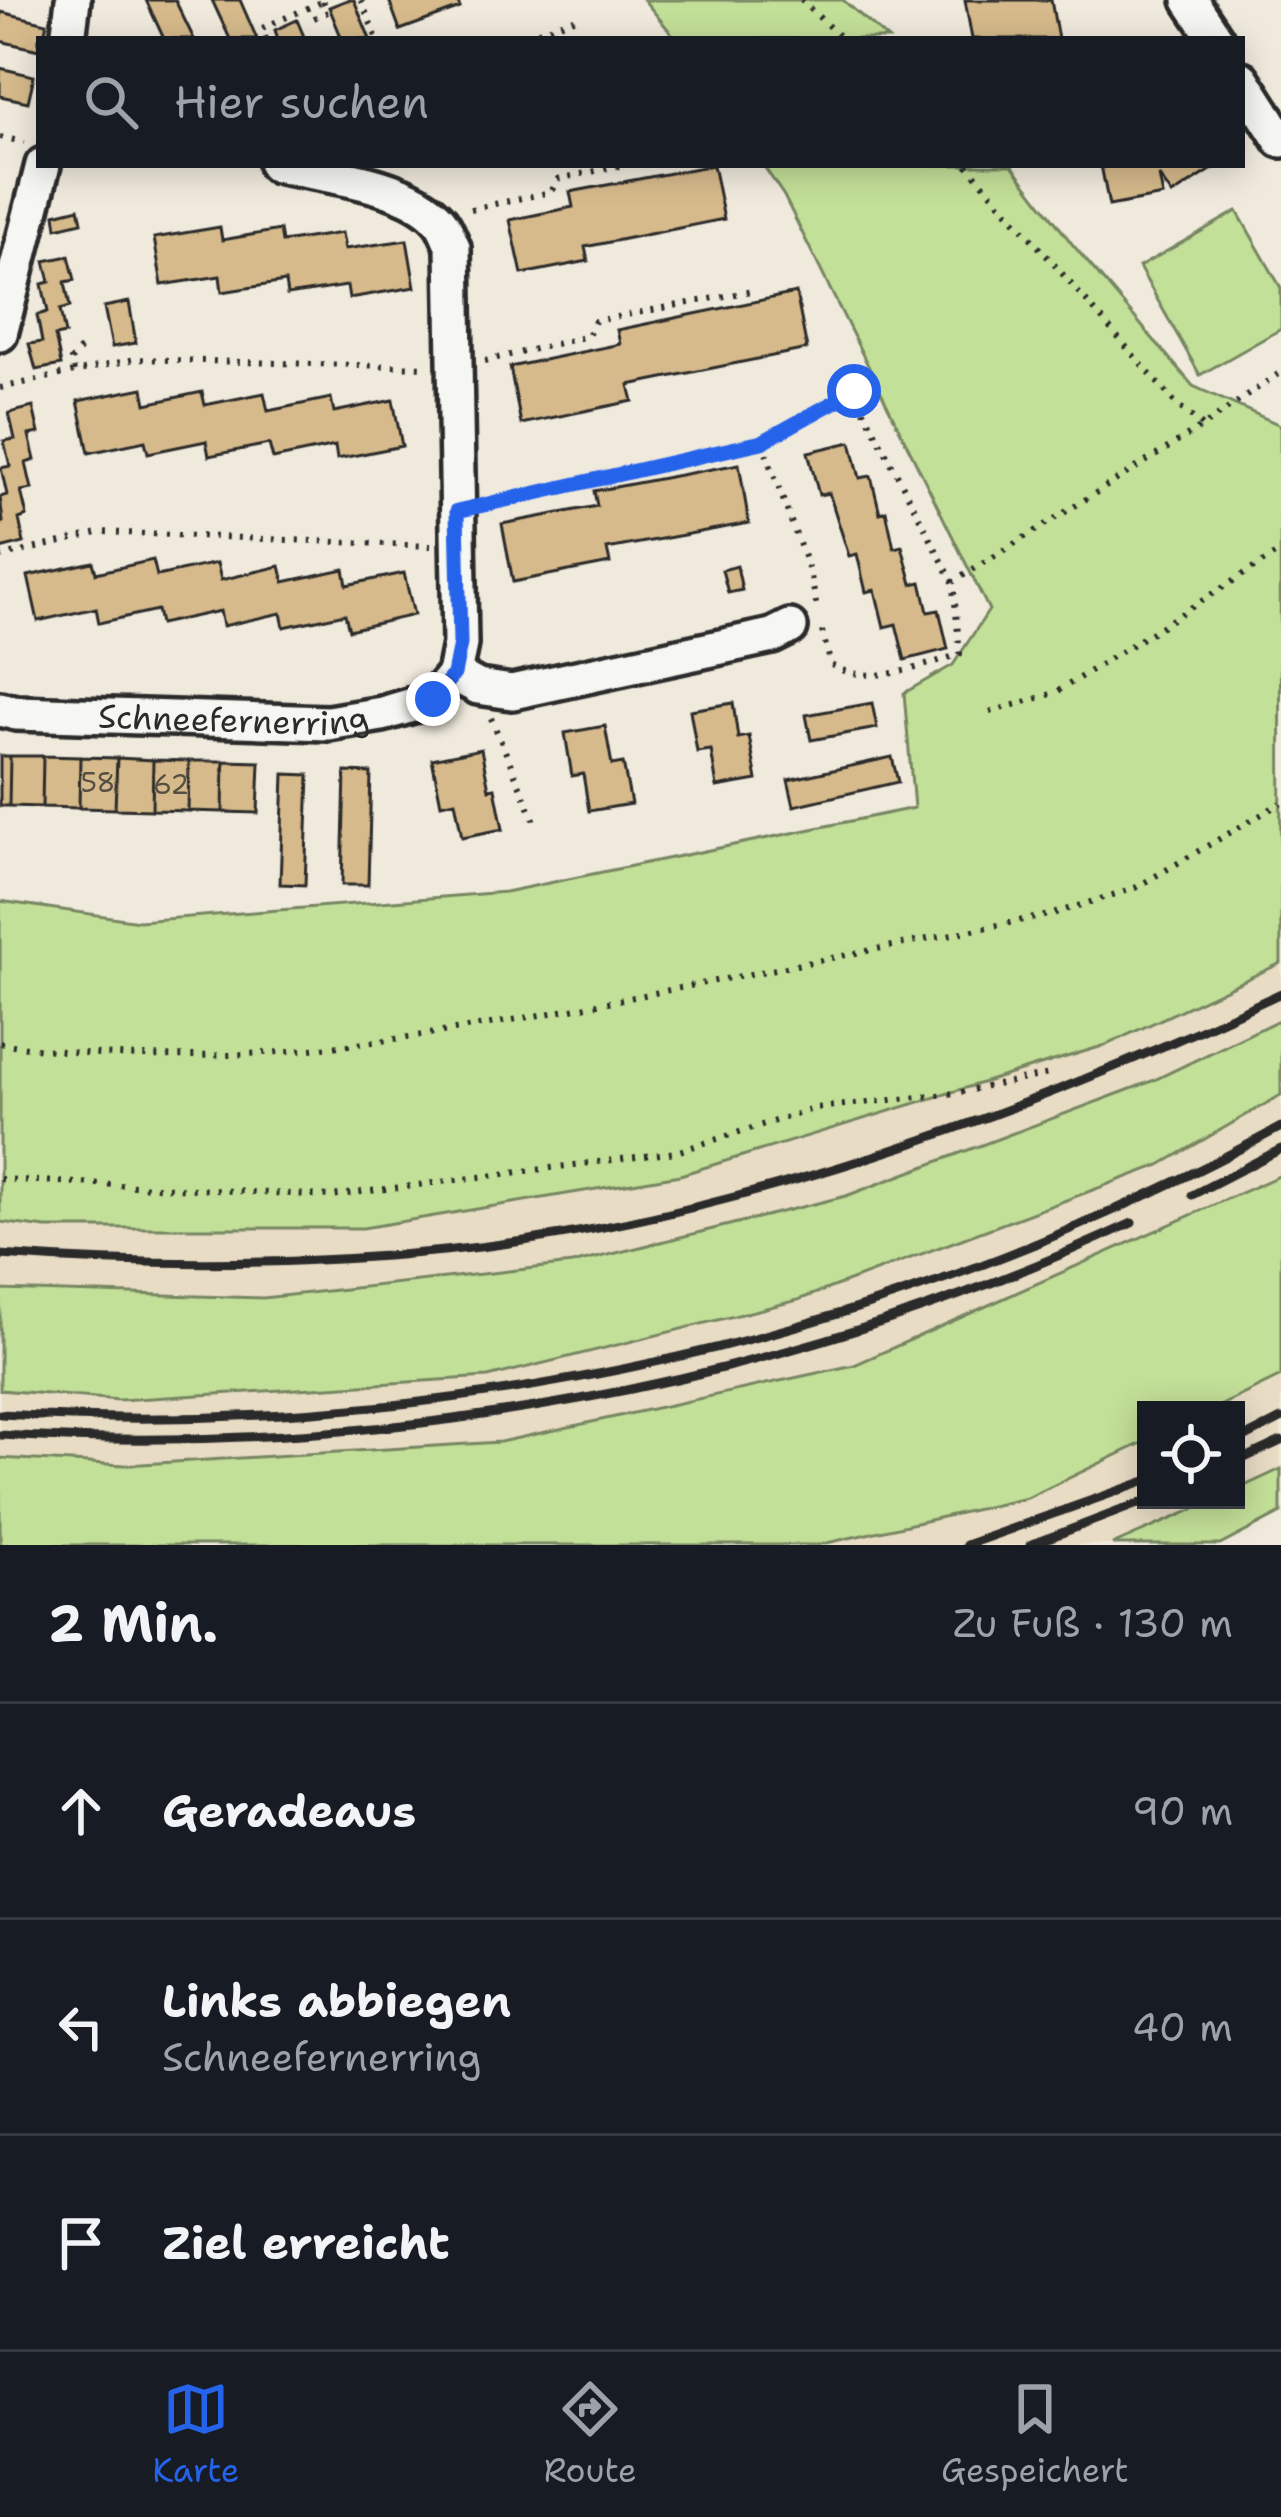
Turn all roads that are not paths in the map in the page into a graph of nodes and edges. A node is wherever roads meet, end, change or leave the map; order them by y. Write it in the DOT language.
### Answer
graph roads {
  1 [pos="73,0"];
  2 [pos="1190,0"];
  3 [pos="68,36"];
  4 [pos="1214,36"];
  5 [pos="1245,85"];
  6 [pos="1281,140"];
  7 [pos="42,168"];
  8 [pos="289,168"];
  9 [pos="0,334"];
  10 [pos="790,627"];
  11 [pos="466,680"];
  12 [pos="0,709"];
  1 -- 3 [label="street"];
  2 -- 4 [label="street"];
  5 -- 6 [label="street"];
  7 -- 9 [label="street"];
  8 -- 11 [label="street"];
  10 -- 11 [label="street"];
  11 -- 12 [label="street, Schneefernerring"];
}
